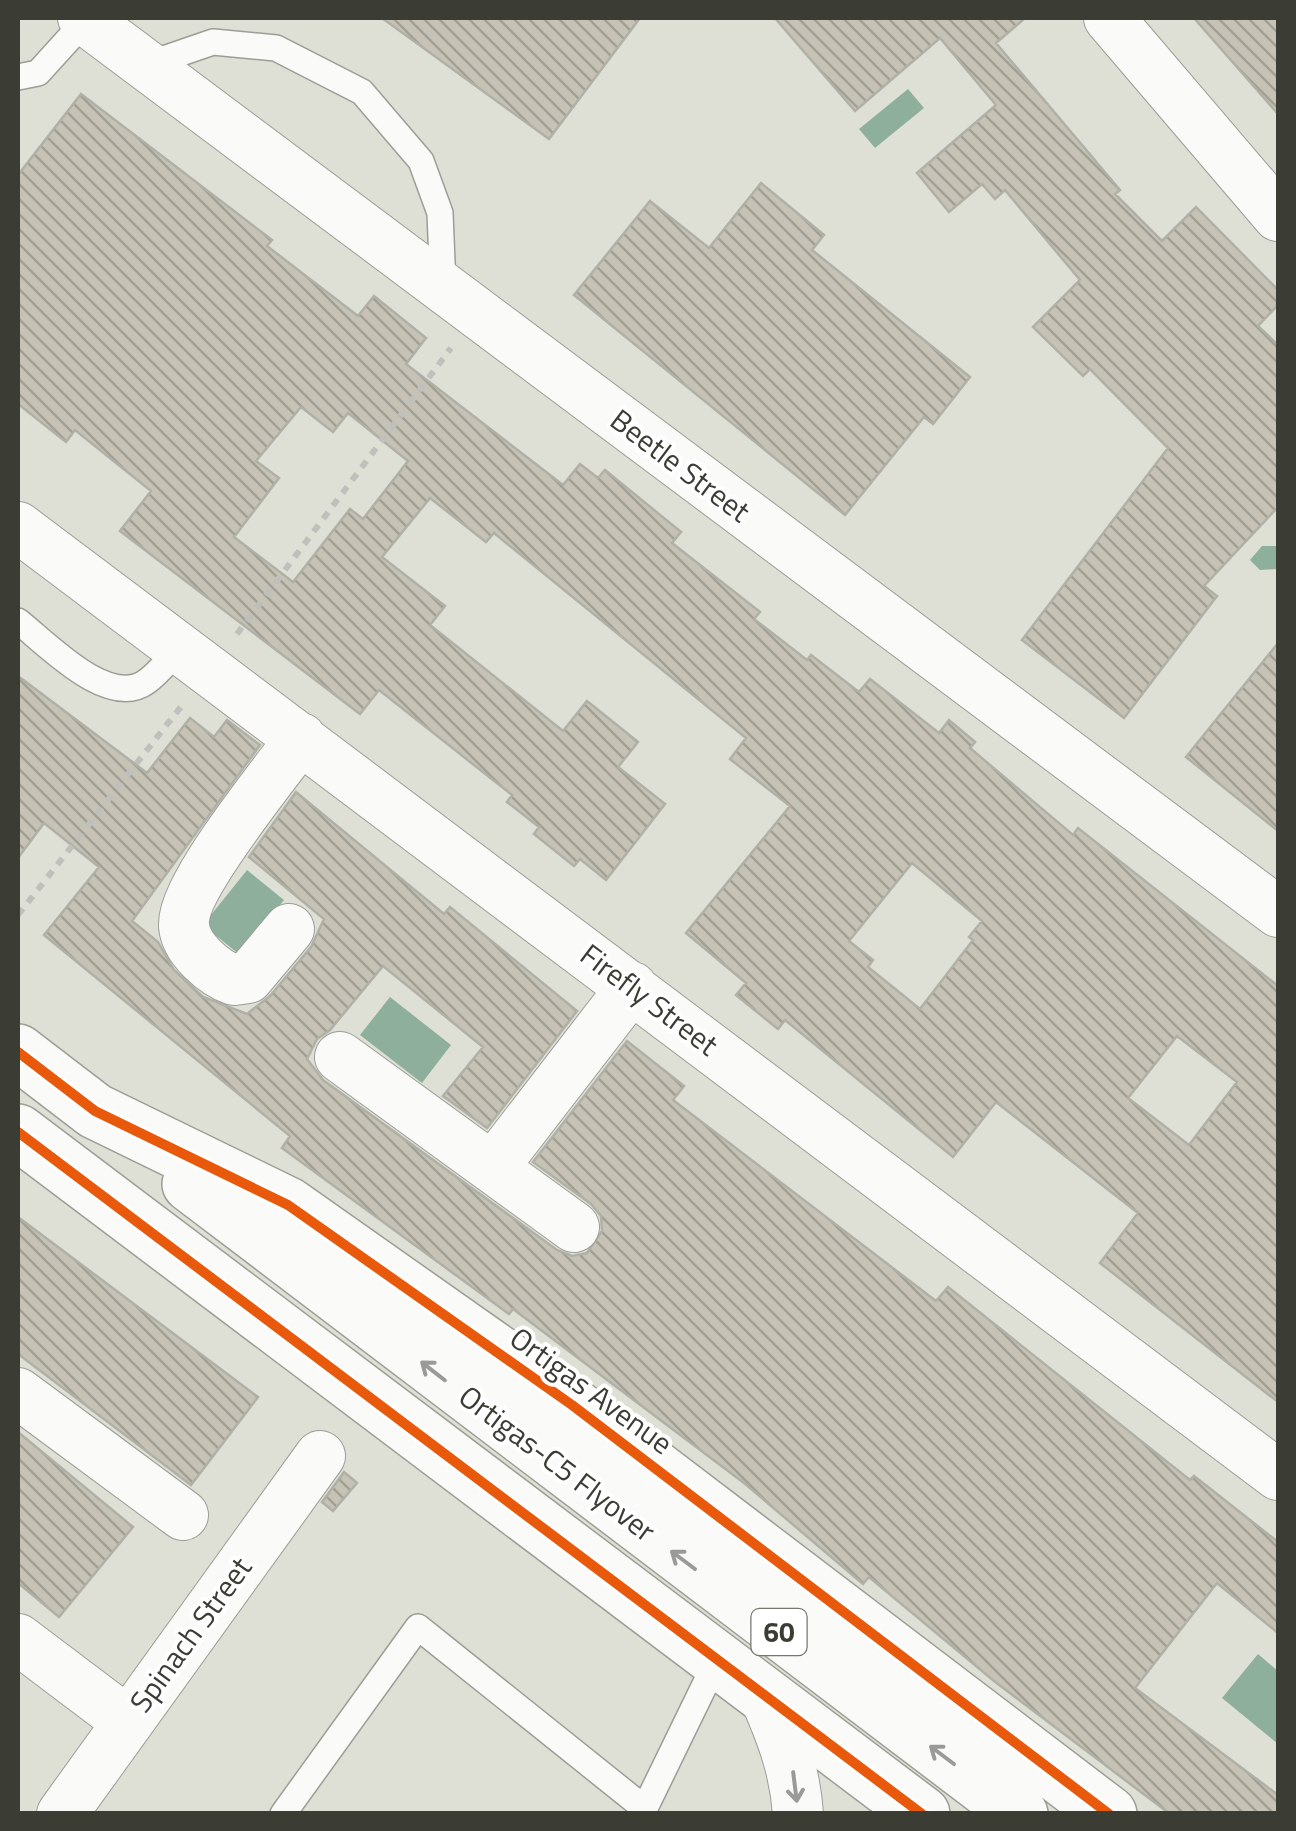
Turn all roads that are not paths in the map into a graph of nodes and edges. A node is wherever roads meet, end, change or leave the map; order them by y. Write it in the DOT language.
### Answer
graph roads {
  1 [pos="1109,18"];
  2 [pos="85,19"];
  3 [pos="146,65"];
  4 [pos="18,78"];
  5 [pos="1278,216"];
  6 [pos="459,302"];
  7 [pos="18,527"];
  8 [pos="18,620"];
  9 [pos="195,658"];
  10 [pos="301,738"];
  11 [pos="1278,912"];
  12 [pos="289,929"];
  13 [pos="632,987"];
  14 [pos="18,1052"];
  15 [pos="340,1057"];
  16 [pos="96,1111"];
  17 [pos="18,1132"];
  18 [pos="494,1166"];
  19 [pos="574,1227"];
  20 [pos="18,1393"];
  21 [pos="320,1456"];
  22 [pos="1278,1475"];
  23 [pos="183,1515"];
  24 [pos="18,1639"];
  25 [pos="717,1660"];
  26 [pos="765,1697"];
  27 [pos="128,1722"];
  28 [pos="643,1811"];
  29 [pos="62,1814"];
  30 [pos="283,1814"];
  31 [pos="798,1814"];
  32 [pos="922,1814"];
  33 [pos="1020,1814"];
  34 [pos="1109,1814"];
  1 -- 5 [label="street"];
  2 -- 3 [label="street, Beetle Street"];
  2 -- 4 [label="lane"];
  3 -- 6 [label="street, Beetle Street"];
  3 -- 6 [label="lane"];
  6 -- 11 [label="street, Beetle Street"];
  7 -- 9 [label="street, Firefly Street"];
  8 -- 9 [label="lane"];
  9 -- 10 [label="street, Firefly Street"];
  10 -- 12 [label="street"];
  10 -- 13 [label="street, Firefly Street"];
  13 -- 18 [label="street"];
  13 -- 22 [label="street, Firefly Street"];
  14 -- 16 [label="main road, Ortigas Avenue / 60"];
  15 -- 18 [label="street"];
  33 -- 16 [label="main road, Ortigas-C5 Flyover / 60, one-way"];
  16 -- 34 [label="main road, Ortigas Avenue / 60"];
  17 -- 25 [label="main road, 60"];
  18 -- 19 [label="street"];
  20 -- 23 [label="street"];
  21 -- 27 [label="street, Spinach Street"];
  24 -- 27 [label="street"];
  25 -- 26 [label="main road, 60"];
  25 -- 28 [label="lane"];
  26 -- 31 [label="street, one-way"];
  26 -- 32 [label="main road, 60"];
  27 -- 29 [label="street, Spinach Street"];
  28 -- 30 [label="lane"];
}
